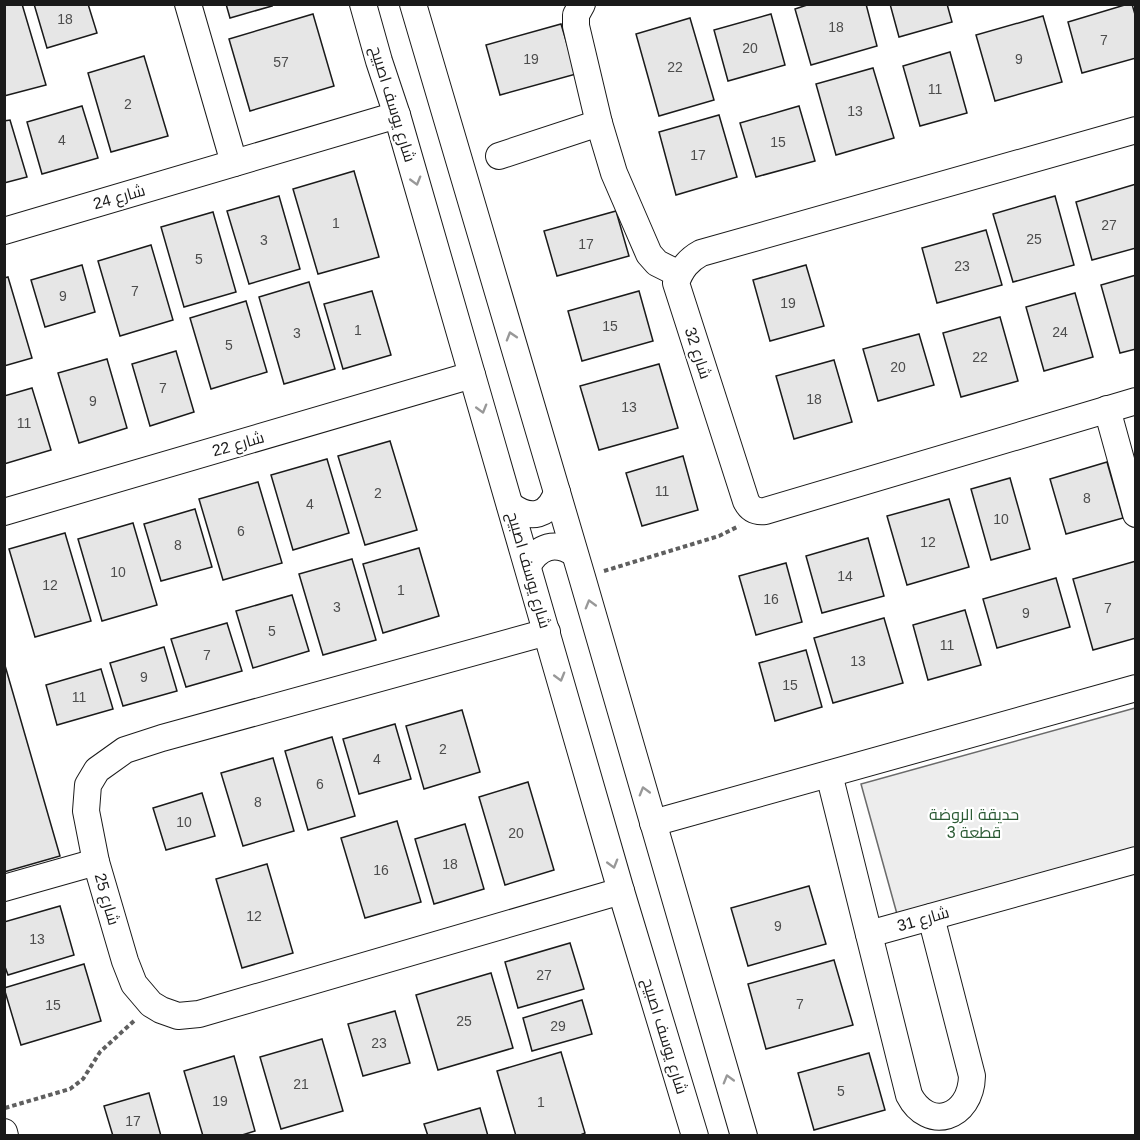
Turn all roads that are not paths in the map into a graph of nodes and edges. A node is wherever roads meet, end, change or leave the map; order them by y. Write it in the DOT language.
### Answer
graph roads {
  1 [pos="188,4"];
  2 [pos="363,4"];
  3 [pos="413,4"];
  4 [pos="582,4"];
  5 [pos="398,115"];
  6 [pos="599,123"];
  7 [pos="1136,130"];
  8 [pos="499,156"];
  9 [pos="234,163"];
  10 [pos="4,231"];
  11 [pos="679,274"];
  12 [pos="472,375"];
  13 [pos="1136,401"];
  14 [pos="1107,410"];
  15 [pos="557,492"];
  16 [pos="510,506"];
  17 [pos="4,512"];
  18 [pos="1136,514"];
  19 [pos="574,553"];
  20 [pos="528,565"];
  21 [pos="547,632"];
  22 [pos="1136,688"];
  23 [pos="829,774"];
  24 [pos="653,823"];
  25 [pos="1136,860"];
  26 [pos="96,862"];
  27 [pos="4,888"];
  28 [pos="621,891"];
  29 [pos="931,917"];
  30 [pos="869,934"];
  31 [pos="695,1136"];
  32 [pos="744,1136"];
  1 -- 9 [label="street"];
  2 -- 5 [label="street, شارع يوسف اصبيح"];
  15 -- 3 [label="street, one-way"];
  4 -- 6 [label="street"];
  5 -- 9 [label="street, شارع 24"];
  5 -- 12 [label="street, شارع يوسف اصبيح, one-way"];
  6 -- 8 [label="street"];
  6 -- 11 [label="street"];
  7 -- 11 [label="street"];
  9 -- 10 [label="street, شارع 24"];
  11 -- 14 [label="street, شارع 32"];
  12 -- 16 [label="street, شارع يوسف اصبيح, one-way"];
  12 -- 17 [label="street, شارع 22"];
  13 -- 14 [label="street"];
  14 -- 18 [label="street"];
  15 -- 16 [label="street"];
  15 -- 19 [label="street"];
  16 -- 20 [label="street, شارع يوسف اصبيح"];
  19 -- 20 [label="street"];
  24 -- 19 [label="street, one-way"];
  20 -- 21 [label="street, شارع يوسف اصبيح"];
  21 -- 26 [label="street, شارع 25"];
  21 -- 28 [label="street, شارع يوسف اصبيح, one-way"];
  22 -- 23 [label="street"];
  23 -- 24 [label="street"];
  23 -- 30 [label="street"];
  32 -- 24 [label="street, one-way"];
  25 -- 29 [label="street, شارع 31"];
  26 -- 27 [label="street"];
  26 -- 28 [label="street, شارع 25"];
  28 -- 31 [label="street, شارع يوسف اصبيح"];
  29 -- 30 [label="street, شارع 31"];
  29 -- 30 [label="street"];
}
